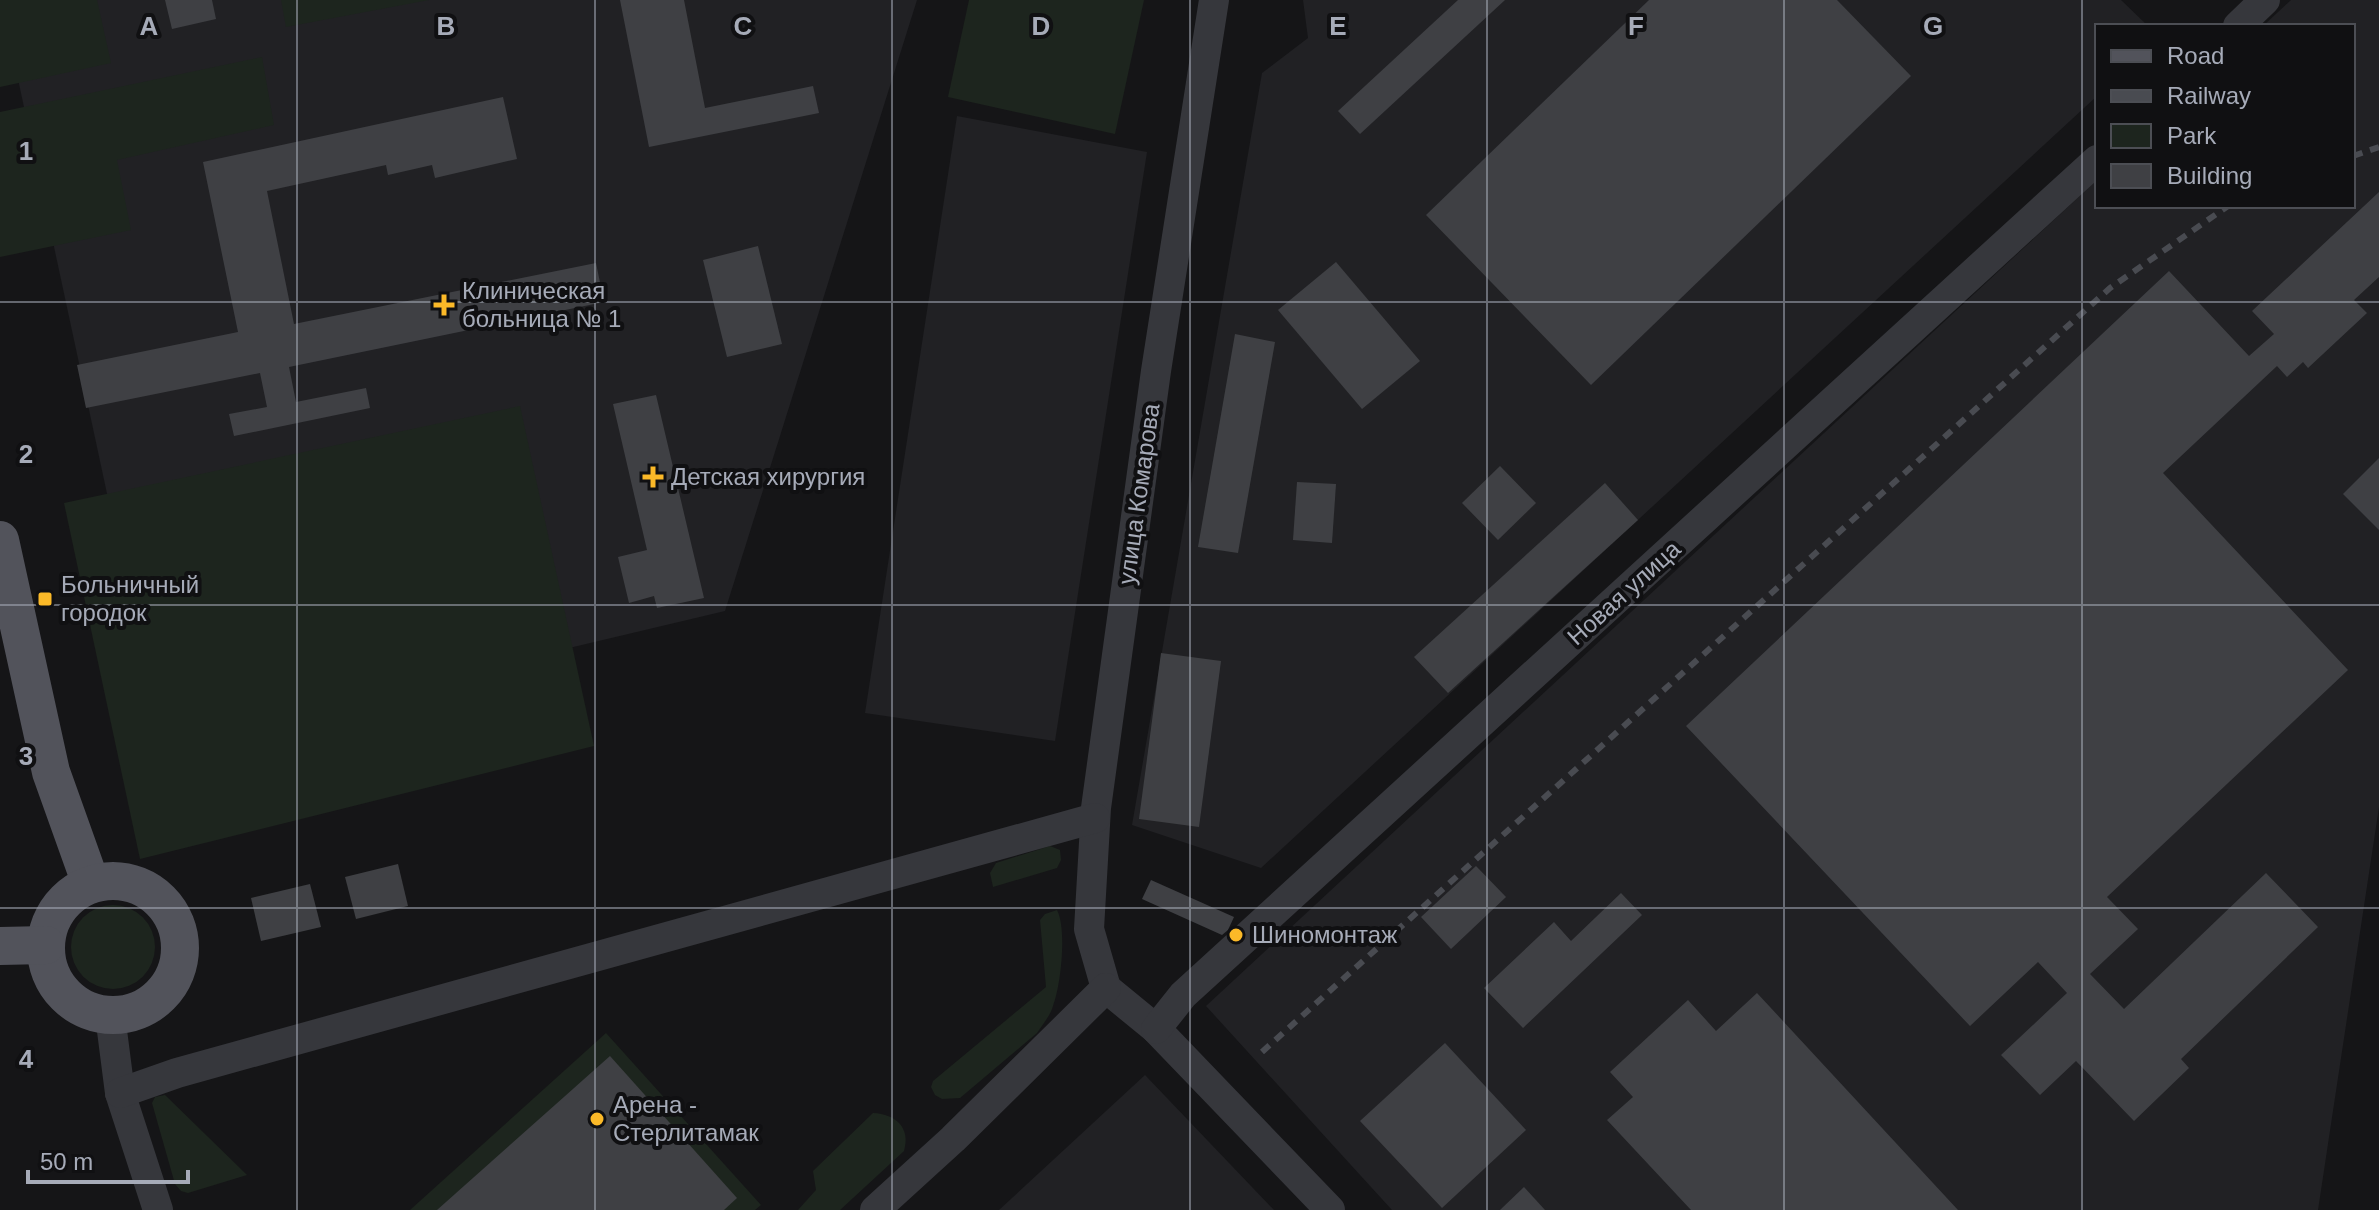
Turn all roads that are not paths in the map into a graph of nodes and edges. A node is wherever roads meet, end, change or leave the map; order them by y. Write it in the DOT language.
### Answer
graph roads {
  1 [pos="1214,0"];
  2 [pos="2265,0"];
  3 [pos="2240,24"];
  4 [pos="2095,162"];
  5 [pos="0,540"];
  6 [pos="1095,818"];
  7 [pos="91,884"];
  8 [pos="46,945"];
  9 [pos="0,946"];
  10 [pos="1106,988"];
  11 [pos="110,1015"];
  12 [pos="1156,1029"];
  13 [pos="120,1093"];
  14 [pos="158,1210"];
  15 [pos="875,1210"];
  16 [pos="1330,1210"];
  1 -- 6 [label="street, улица Комарова"];
  2 -- 3 [label="street"];
  4 -- 12 [label="street, Новая улица"];
  5 -- 7 [label="main road"];
  6 -- 10 [label="street, улица Комарова"];
  6 -- 13 [label="street"];
  7 -- 8 [label="main road"];
  7 -- 11 [label="main road"];
  8 -- 9 [label="main road"];
  8 -- 11 [label="main road"];
  10 -- 12 [label="street"];
  10 -- 15 [label="street"];
  11 -- 13 [label="street"];
  12 -- 16 [label="street"];
  13 -- 14 [label="street"];
}
